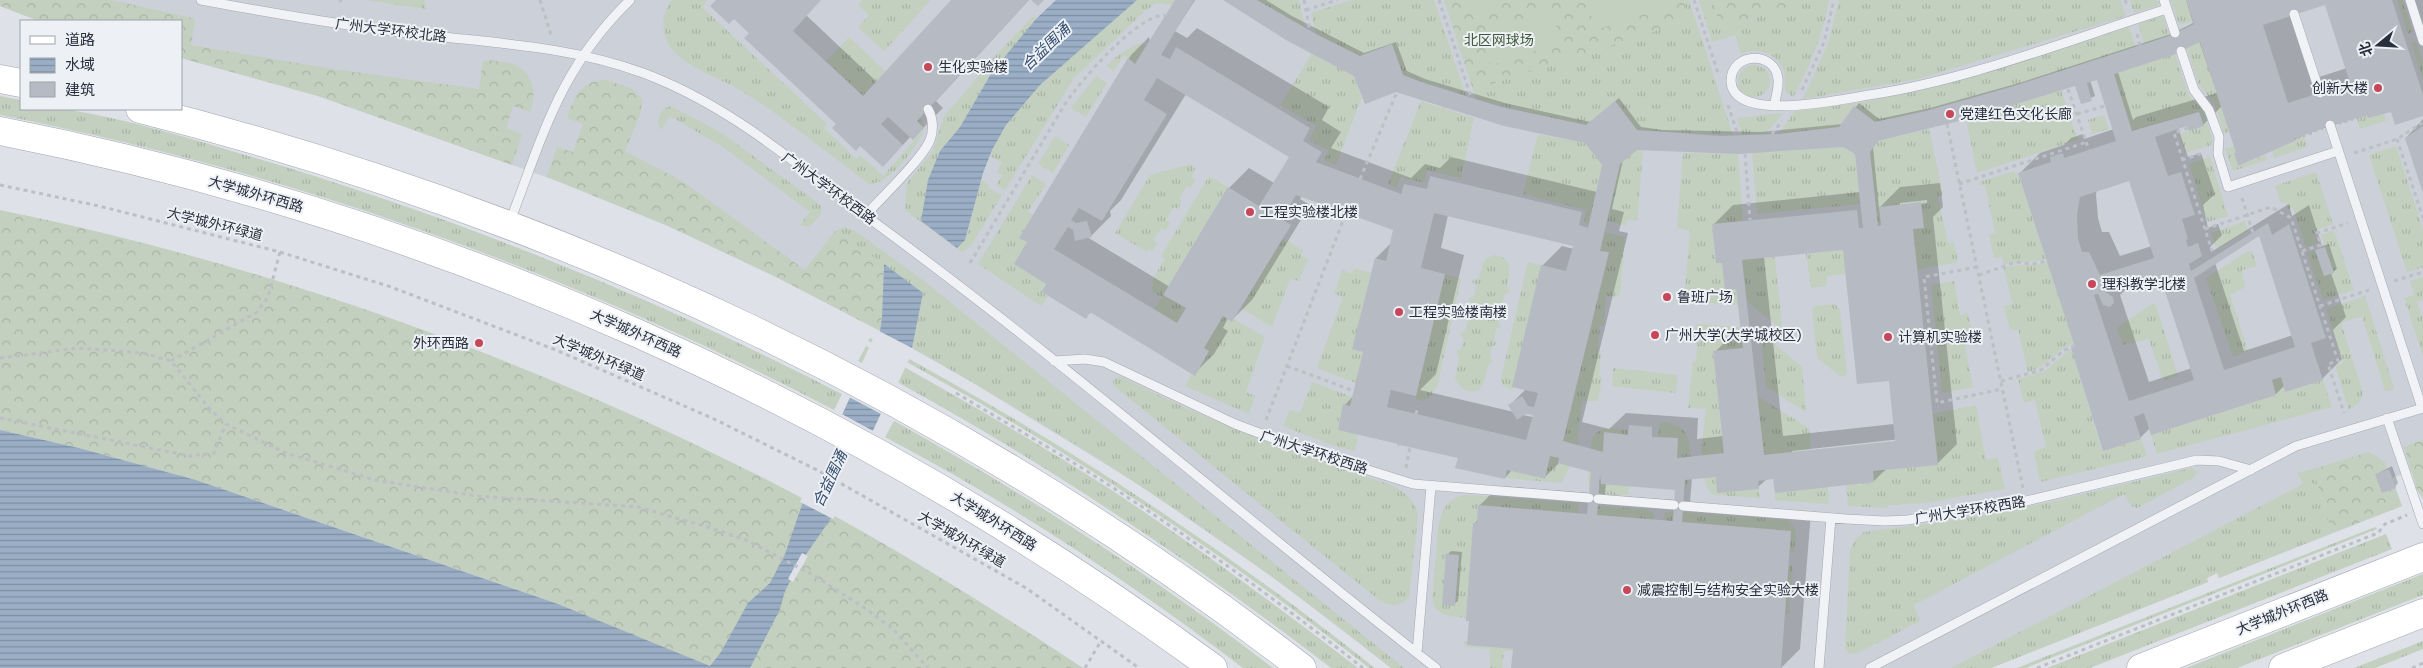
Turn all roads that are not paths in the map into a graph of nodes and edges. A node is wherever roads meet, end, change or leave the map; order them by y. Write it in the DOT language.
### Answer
graph roads {
  1 [pos="201,0"];
  2 [pos="630,0"];
  3 [pos="2410,0"];
  4 [pos="212,1"];
  5 [pos="2166,4"];
  6 [pos="2294,14"];
  7 [pos="2175,33"];
  8 [pos="2423,41"];
  9 [pos="2181,51"];
  10 [pos="581,56"];
  11 [pos="0,78"];
  12 [pos="20,83"];
  13 [pos="2320,93"];
  14 [pos="1774,106"];
  15 [pos="928,109"];
  16 [pos="144,110"];
  17 [pos="2330,125"];
  18 [pos="0,131"];
  19 [pos="2339,154"];
  20 [pos="866,215"];
  21 [pos="509,224"];
  22 [pos="1054,361"];
  23 [pos="2422,408"];
  24 [pos="2387,418"];
  25 [pos="2250,470"];
  26 [pos="1431,486"];
  27 [pos="1832,518"];
  28 [pos="2423,524"];
  29 [pos="2423,557"];
  30 [pos="2423,613"];
  31 [pos="1417,653"];
  32 [pos="2293,666"];
  33 [pos="1213,668"];
  34 [pos="1302,668"];
  35 [pos="1436,668"];
  36 [pos="1819,668"];
  37 [pos="1870,668"];
  38 [pos="2141,668"];
  1 -- 4 [label="lane, 广州大学环校北路"];
  2 -- 10 [label="lane"];
  3 -- 8 [label="lane"];
  4 -- 10 [label="lane, 广州大学环校北路"];
  5 -- 7 [label="lane"];
  5 -- 14 [label="lane"];
  6 -- 13 [label="lane"];
  9 -- 19 [label="lane"];
  10 -- 20 [label="lane, 广州大学环校西路"];
  10 -- 21 [label="lane"];
  11 -- 12 [label="main road"];
  14 -- 14 [label="lane"];
  15 -- 20 [label="lane"];
  16 -- 21 [label="main road"];
  17 -- 19 [label="lane"];
  18 -- 33 [label="main road, 大学城外环西路"];
  19 -- 23 [label="lane"];
  20 -- 22 [label="lane, 广州大学环校西路"];
  21 -- 34 [label="main road"];
  22 -- 26 [label="lane, 广州大学环校西路"];
  22 -- 31 [label="lane, 广州大学环校西路"];
  23 -- 24 [label="lane"];
  24 -- 25 [label="lane"];
  24 -- 28 [label="lane"];
  25 -- 27 [label="lane, 广州大学环校西路"];
  25 -- 37 [label="lane"];
  26 -- 27 [label="lane, 广州大学环校西路"];
  26 -- 31 [label="lane"];
  27 -- 36 [label="lane"];
  29 -- 38 [label="main road, 大学城外环西路"];
  30 -- 32 [label="main road"];
  31 -- 35 [label="lane, 广州大学环校西路"];
}
